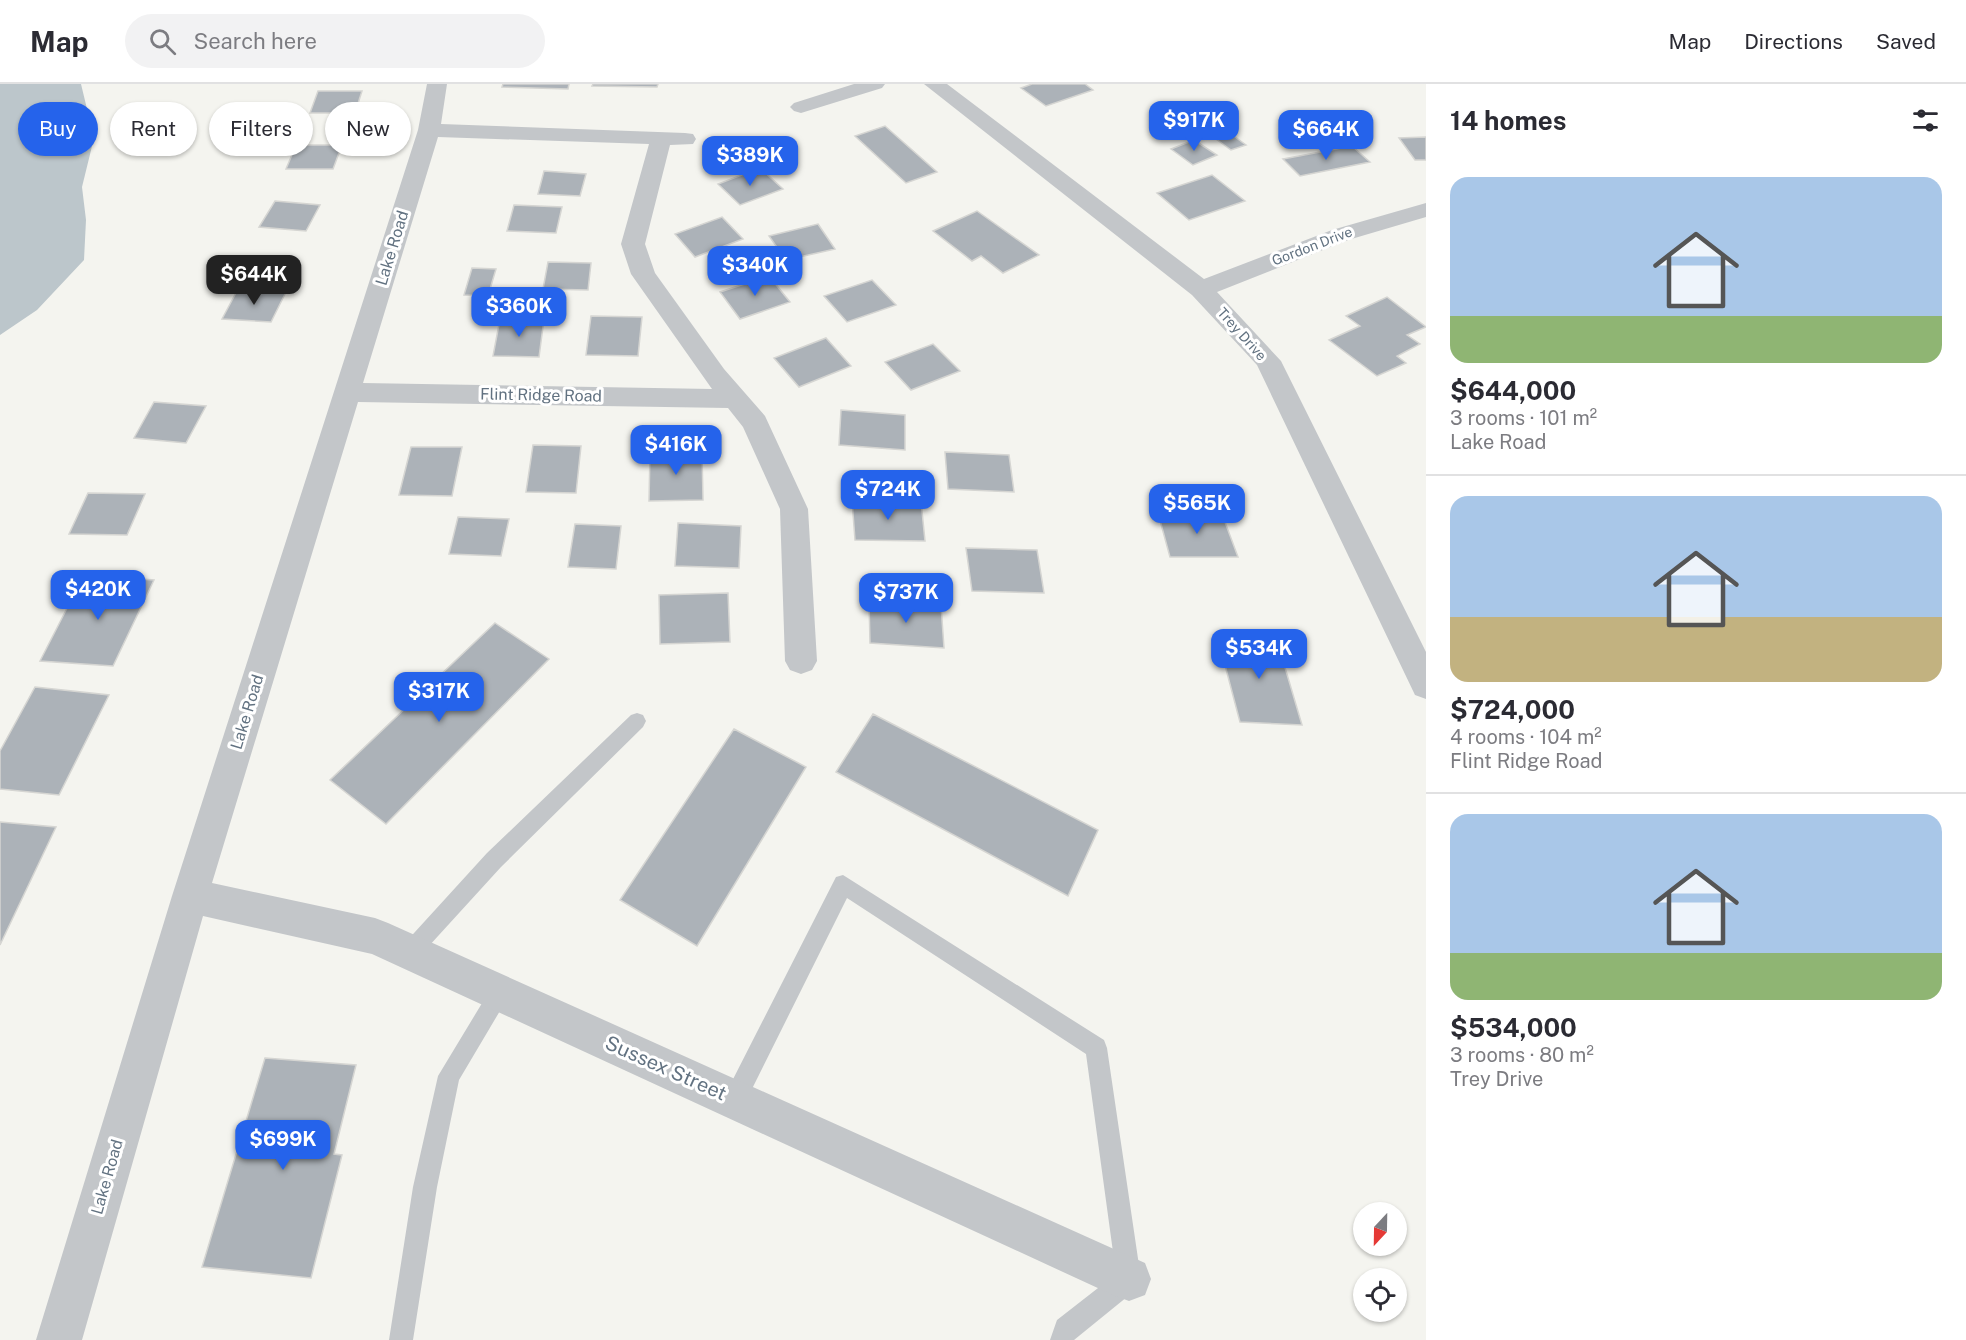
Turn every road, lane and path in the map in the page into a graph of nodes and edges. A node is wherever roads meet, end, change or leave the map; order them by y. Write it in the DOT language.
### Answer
graph roads {
  1 [pos="437,84"];
  2 [pos="875,84"];
  3 [pos="934,84"];
  4 [pos="801,107"];
  5 [pos="429,130"];
  6 [pos="1426,210"];
  7 [pos="1201,289"];
  8 [pos="346,392"];
  9 [pos="735,399"];
  10 [pos="1416,640"];
  11 [pos="801,661"];
  12 [pos="1426,685"];
  13 [pos="637,721"];
  14 [pos="190,896"];
  15 [pos="411,951"];
  16 [pos="500,992"];
  17 [pos="735,1100"];
  18 [pos="1129,1279"];
  19 [pos="59,1340"];
  20 [pos="400,1340"];
  21 [pos="1062,1340"];
  1 -- 5 [label="street, Lake Road"];
  2 -- 4 [label="street"];
  3 -- 7 [label="street, Trey Drive"];
  5 -- 8 [label="street, Lake Road"];
  5 -- 9 [label="street"];
  6 -- 7 [label="street, Gordon Drive"];
  7 -- 10 [label="street, Trey Drive"];
  8 -- 9 [label="street, Flint Ridge Road"];
  8 -- 14 [label="street, Lake Road"];
  9 -- 11 [label="street"];
  10 -- 12 [label="street, Trey Drive"];
  13 -- 15 [label="lane"];
  14 -- 15 [label="street, Sussex Street"];
  14 -- 19 [label="street, Lake Road"];
  15 -- 16 [label="street, Sussex Street"];
  16 -- 17 [label="street, Sussex Street"];
  16 -- 20 [label="lane"];
  17 -- 18 [label="street, Sussex Street"];
  17 -- 18 [label="lane"];
  18 -- 21 [label="lane"];
}
